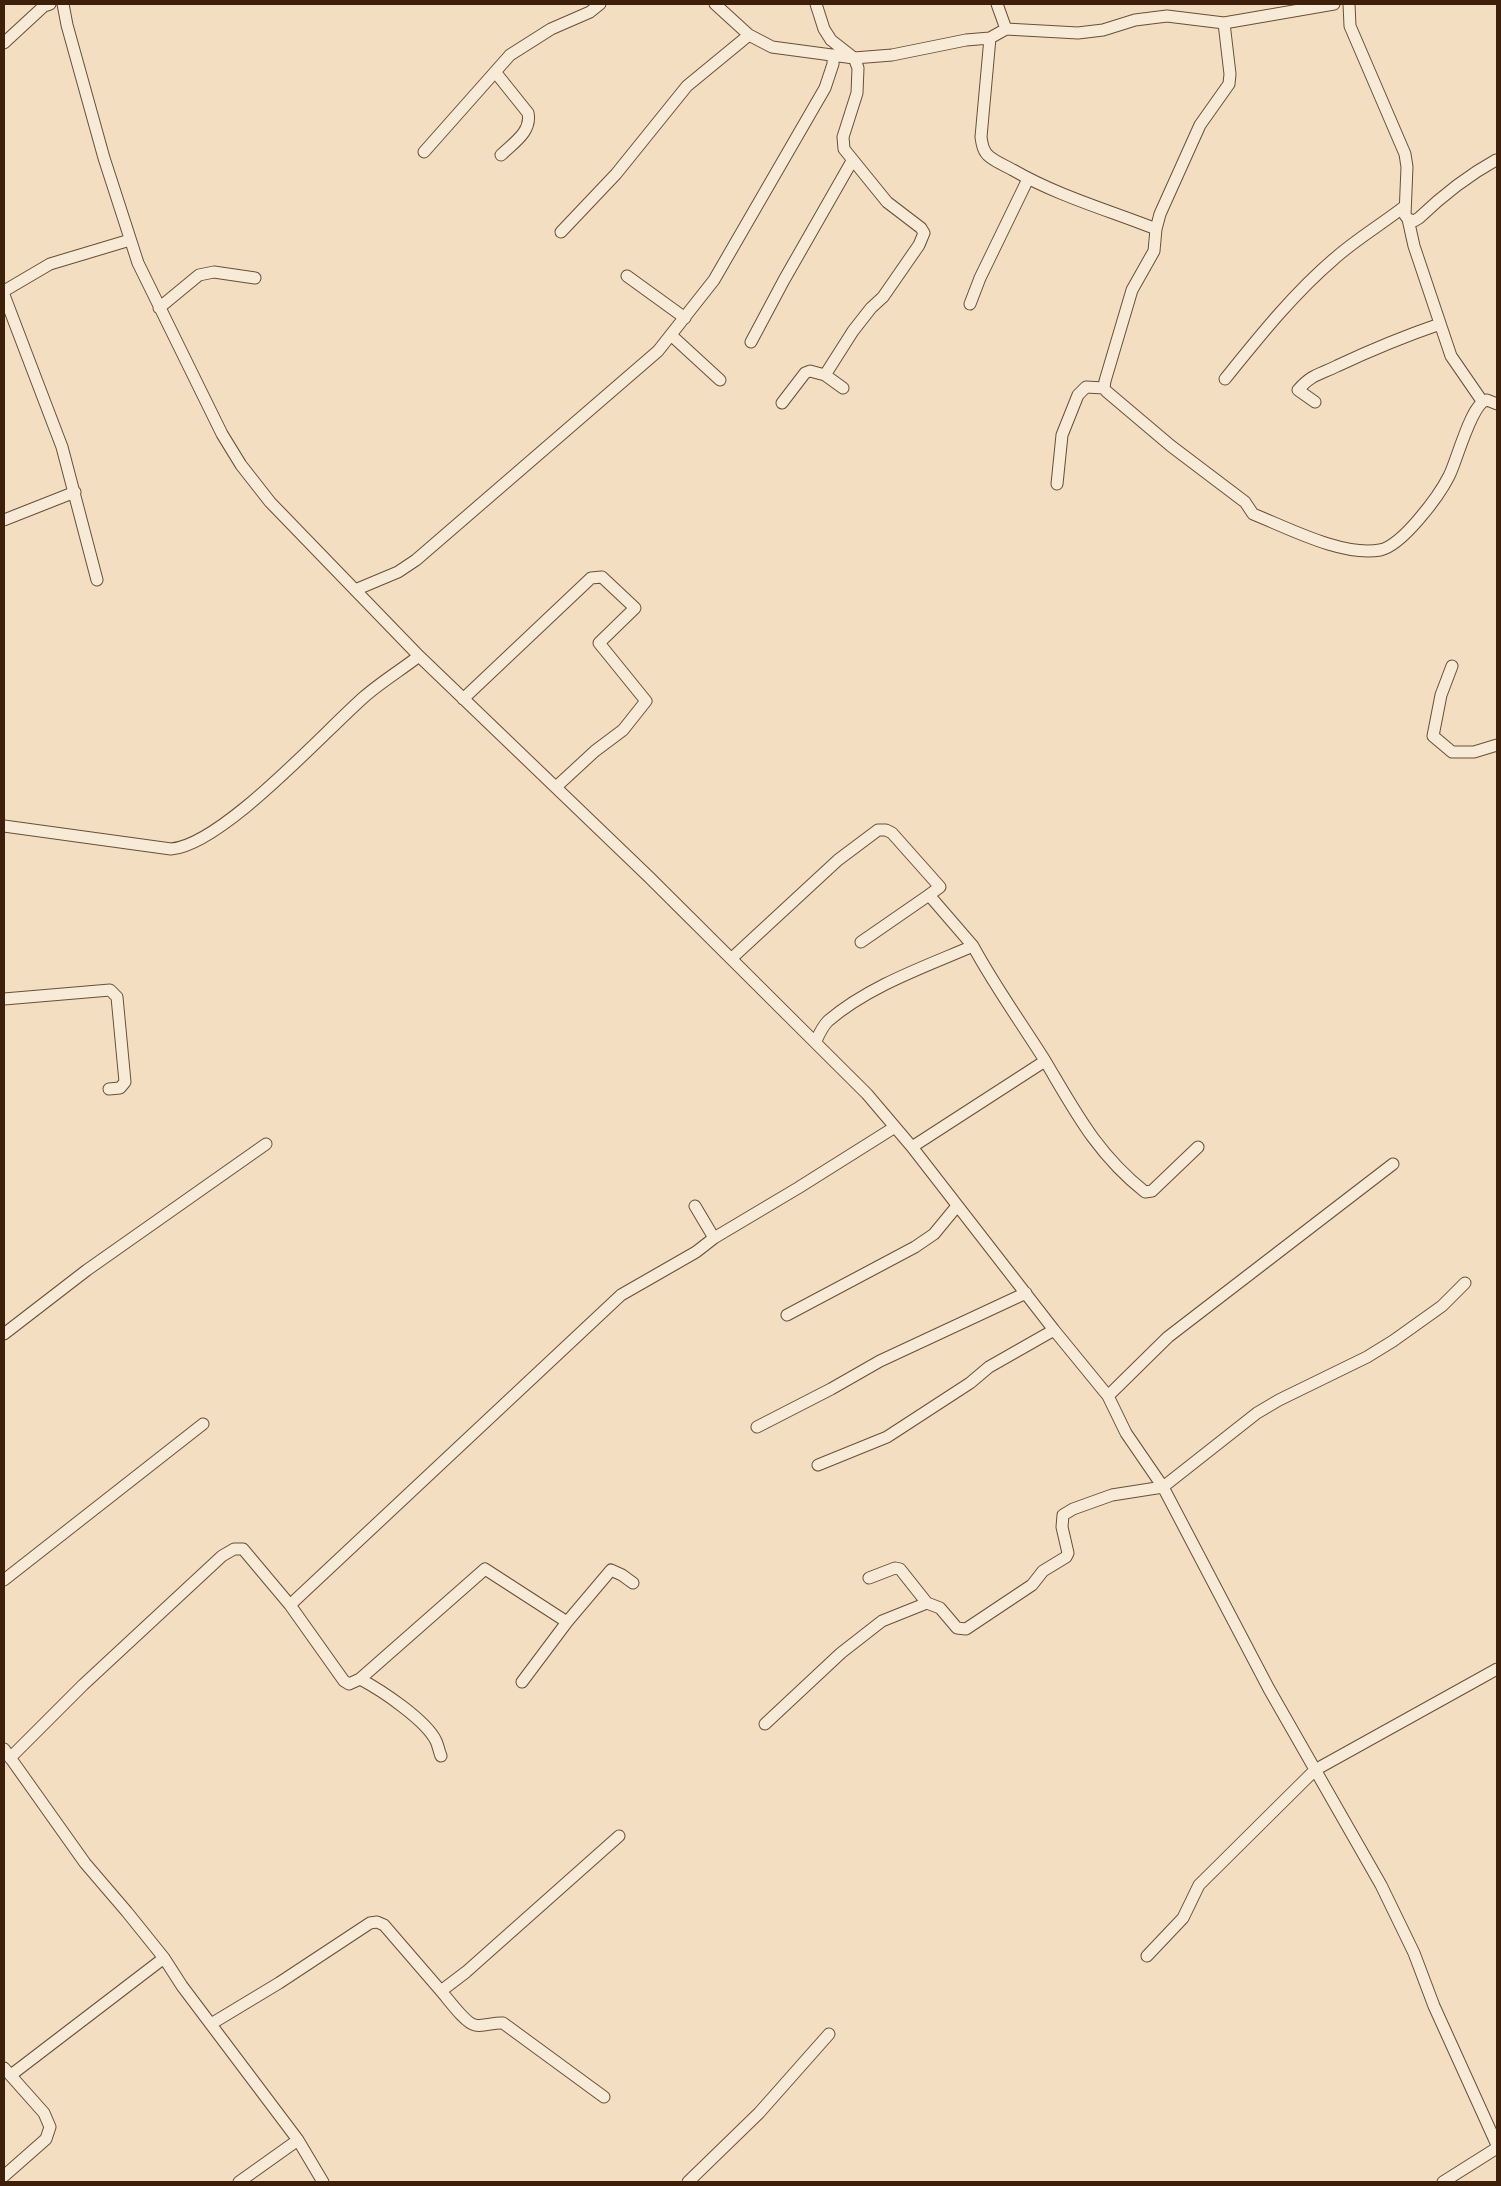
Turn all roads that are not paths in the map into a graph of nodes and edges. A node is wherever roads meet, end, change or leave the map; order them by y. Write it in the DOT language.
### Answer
graph roads {
  1 [pos="50,4"];
  2 [pos="63,4"];
  3 [pos="600,4"];
  4 [pos="715,4"];
  5 [pos="816,4"];
  6 [pos="997,4"];
  7 [pos="1334,4"];
  8 [pos="1349,4"];
  9 [pos="1224,23"];
  10 [pos="1006,29"];
  11 [pos="749,35"];
  12 [pos="990,38"];
  13 [pos="4,43"];
  14 [pos="833,56"];
  15 [pos="854,58"];
  16 [pos="496,73"];
  17 [pos="424,152"];
  18 [pos="501,155"];
  19 [pos="1496,160"];
  20 [pos="852,161"];
  21 [pos="1028,179"];
  22 [pos="1405,206"];
  23 [pos="1408,219"];
  24 [pos="1156,229"];
  25 [pos="561,232"];
  26 [pos="130,240"];
  27 [pos="627,276"];
  28 [pos="254,278"];
  29 [pos="4,293"];
  30 [pos="970,304"];
  31 [pos="159,308"];
  32 [pos="685,318"];
  33 [pos="1440,324"];
  34 [pos="671,335"];
  35 [pos="751,342"];
  36 [pos="825,375"];
  37 [pos="1225,379"];
  38 [pos="720,380"];
  39 [pos="843,388"];
  40 [pos="1104,388"];
  41 [pos="1482,401"];
  42 [pos="782,402"];
  43 [pos="1315,402"];
  44 [pos="1497,404"];
  45 [pos="1057,484"];
  46 [pos="75,492"];
  47 [pos="4,520"];
  48 [pos="97,580"];
  49 [pos="355,590"];
  50 [pos="419,656"];
  51 [pos="1452,666"];
  52 [pos="463,699"];
  53 [pos="1497,745"];
  54 [pos="556,787"];
  55 [pos="4,826"];
  56 [pos="929,895"];
  57 [pos="861,942"];
  58 [pos="973,946"];
  59 [pos="732,958"];
  60 [pos="4,999"];
  61 [pos="816,1041"];
  62 [pos="1045,1061"];
  63 [pos="109,1089"];
  64 [pos="895,1127"];
  65 [pos="266,1144"];
  66 [pos="912,1147"];
  67 [pos="1198,1147"];
  68 [pos="1393,1164"];
  69 [pos="695,1206"];
  70 [pos="958,1206"];
  71 [pos="714,1238"];
  72 [pos="1465,1283"];
  73 [pos="1026,1293"];
  74 [pos="787,1315"];
  75 [pos="1054,1330"];
  76 [pos="4,1334"];
  77 [pos="1108,1396"];
  78 [pos="204,1424"];
  79 [pos="757,1427"];
  80 [pos="818,1465"];
  81 [pos="1163,1487"];
  82 [pos="869,1578"];
  83 [pos="4,1580"];
  84 [pos="633,1583"];
  85 [pos="926,1603"];
  86 [pos="290,1605"];
  87 [pos="567,1622"];
  88 [pos="1497,1669"];
  89 [pos="360,1679"];
  90 [pos="522,1682"];
  91 [pos="765,1724"];
  92 [pos="7,1753"];
  93 [pos="441,1756"];
  94 [pos="1315,1770"];
  95 [pos="619,1836"];
  96 [pos="1147,1956"];
  97 [pos="164,1958"];
  98 [pos="442,1991"];
  99 [pos="210,2024"];
  100 [pos="829,2034"];
  101 [pos="7,2071"];
  102 [pos="604,2097"];
  103 [pos="298,2140"];
  104 [pos="1497,2146"];
  105 [pos="4,2176"];
  106 [pos="239,2182"];
  107 [pos="323,2182"];
  108 [pos="688,2182"];
  109 [pos="1443,2182"];
  1 -- 13 [label="street"];
  2 -- 26 [label="street"];
  3 -- 16 [label="street"];
  4 -- 11 [label="street"];
  5 -- 15 [label="street"];
  6 -- 10 [label="street"];
  7 -- 9 [label="street"];
  8 -- 22 [label="street"];
  9 -- 10 [label="street"];
  9 -- 24 [label="street"];
  10 -- 12 [label="street"];
  11 -- 14 [label="street"];
  11 -- 25 [label="street"];
  12 -- 15 [label="street"];
  12 -- 21 [label="street"];
  14 -- 15 [label="street"];
  14 -- 32 [label="street"];
  15 -- 20 [label="street"];
  16 -- 17 [label="street"];
  16 -- 18 [label="street"];
  19 -- 23 [label="street"];
  20 -- 35 [label="street"];
  20 -- 36 [label="street"];
  21 -- 24 [label="street"];
  21 -- 30 [label="street"];
  22 -- 23 [label="street"];
  22 -- 37 [label="street"];
  23 -- 33 [label="street"];
  24 -- 40 [label="street"];
  26 -- 29 [label="street"];
  26 -- 31 [label="street"];
  27 -- 32 [label="street"];
  28 -- 31 [label="street"];
  29 -- 46 [label="street"];
  31 -- 49 [label="street"];
  32 -- 34 [label="street"];
  33 -- 41 [label="street"];
  33 -- 43 [label="street"];
  34 -- 38 [label="street"];
  34 -- 49 [label="street"];
  36 -- 39 [label="street"];
  36 -- 42 [label="street"];
  40 -- 41 [label="street"];
  40 -- 45 [label="street"];
  41 -- 44 [label="street"];
  46 -- 47 [label="street"];
  46 -- 48 [label="street"];
  49 -- 50 [label="street"];
  50 -- 52 [label="street"];
  50 -- 55 [label="street"];
  51 -- 53 [label="street"];
  52 -- 54 [label="street"];
  52 -- 54 [label="street"];
  54 -- 59 [label="street"];
  56 -- 57 [label="street"];
  56 -- 58 [label="street"];
  56 -- 59 [label="street"];
  58 -- 61 [label="street"];
  58 -- 62 [label="street"];
  59 -- 61 [label="street"];
  60 -- 63 [label="street"];
  61 -- 64 [label="street"];
  62 -- 66 [label="street"];
  62 -- 67 [label="street"];
  64 -- 66 [label="street"];
  64 -- 71 [label="street"];
  65 -- 76 [label="street"];
  66 -- 70 [label="street"];
  68 -- 77 [label="street"];
  69 -- 71 [label="street"];
  70 -- 73 [label="street"];
  70 -- 74 [label="street"];
  71 -- 86 [label="street"];
  72 -- 81 [label="street"];
  73 -- 75 [label="street"];
  73 -- 79 [label="street"];
  75 -- 77 [label="street"];
  75 -- 80 [label="street"];
  77 -- 81 [label="street"];
  78 -- 83 [label="street"];
  81 -- 85 [label="street"];
  81 -- 94 [label="street"];
  82 -- 85 [label="street"];
  84 -- 87 [label="street"];
  85 -- 91 [label="street"];
  86 -- 89 [label="street"];
  86 -- 92 [label="street"];
  87 -- 89 [label="street"];
  87 -- 90 [label="street"];
  88 -- 94 [label="street"];
  89 -- 93 [label="street"];
  92 -- 97 [label="street"];
  94 -- 96 [label="street"];
  94 -- 104 [label="street"];
  95 -- 98 [label="street"];
  97 -- 99 [label="street"];
  97 -- 101 [label="street"];
  98 -- 99 [label="street"];
  98 -- 102 [label="street"];
  99 -- 103 [label="street"];
  100 -- 108 [label="street"];
  101 -- 105 [label="street"];
  103 -- 106 [label="street"];
  103 -- 107 [label="street"];
  104 -- 109 [label="street"];
}
